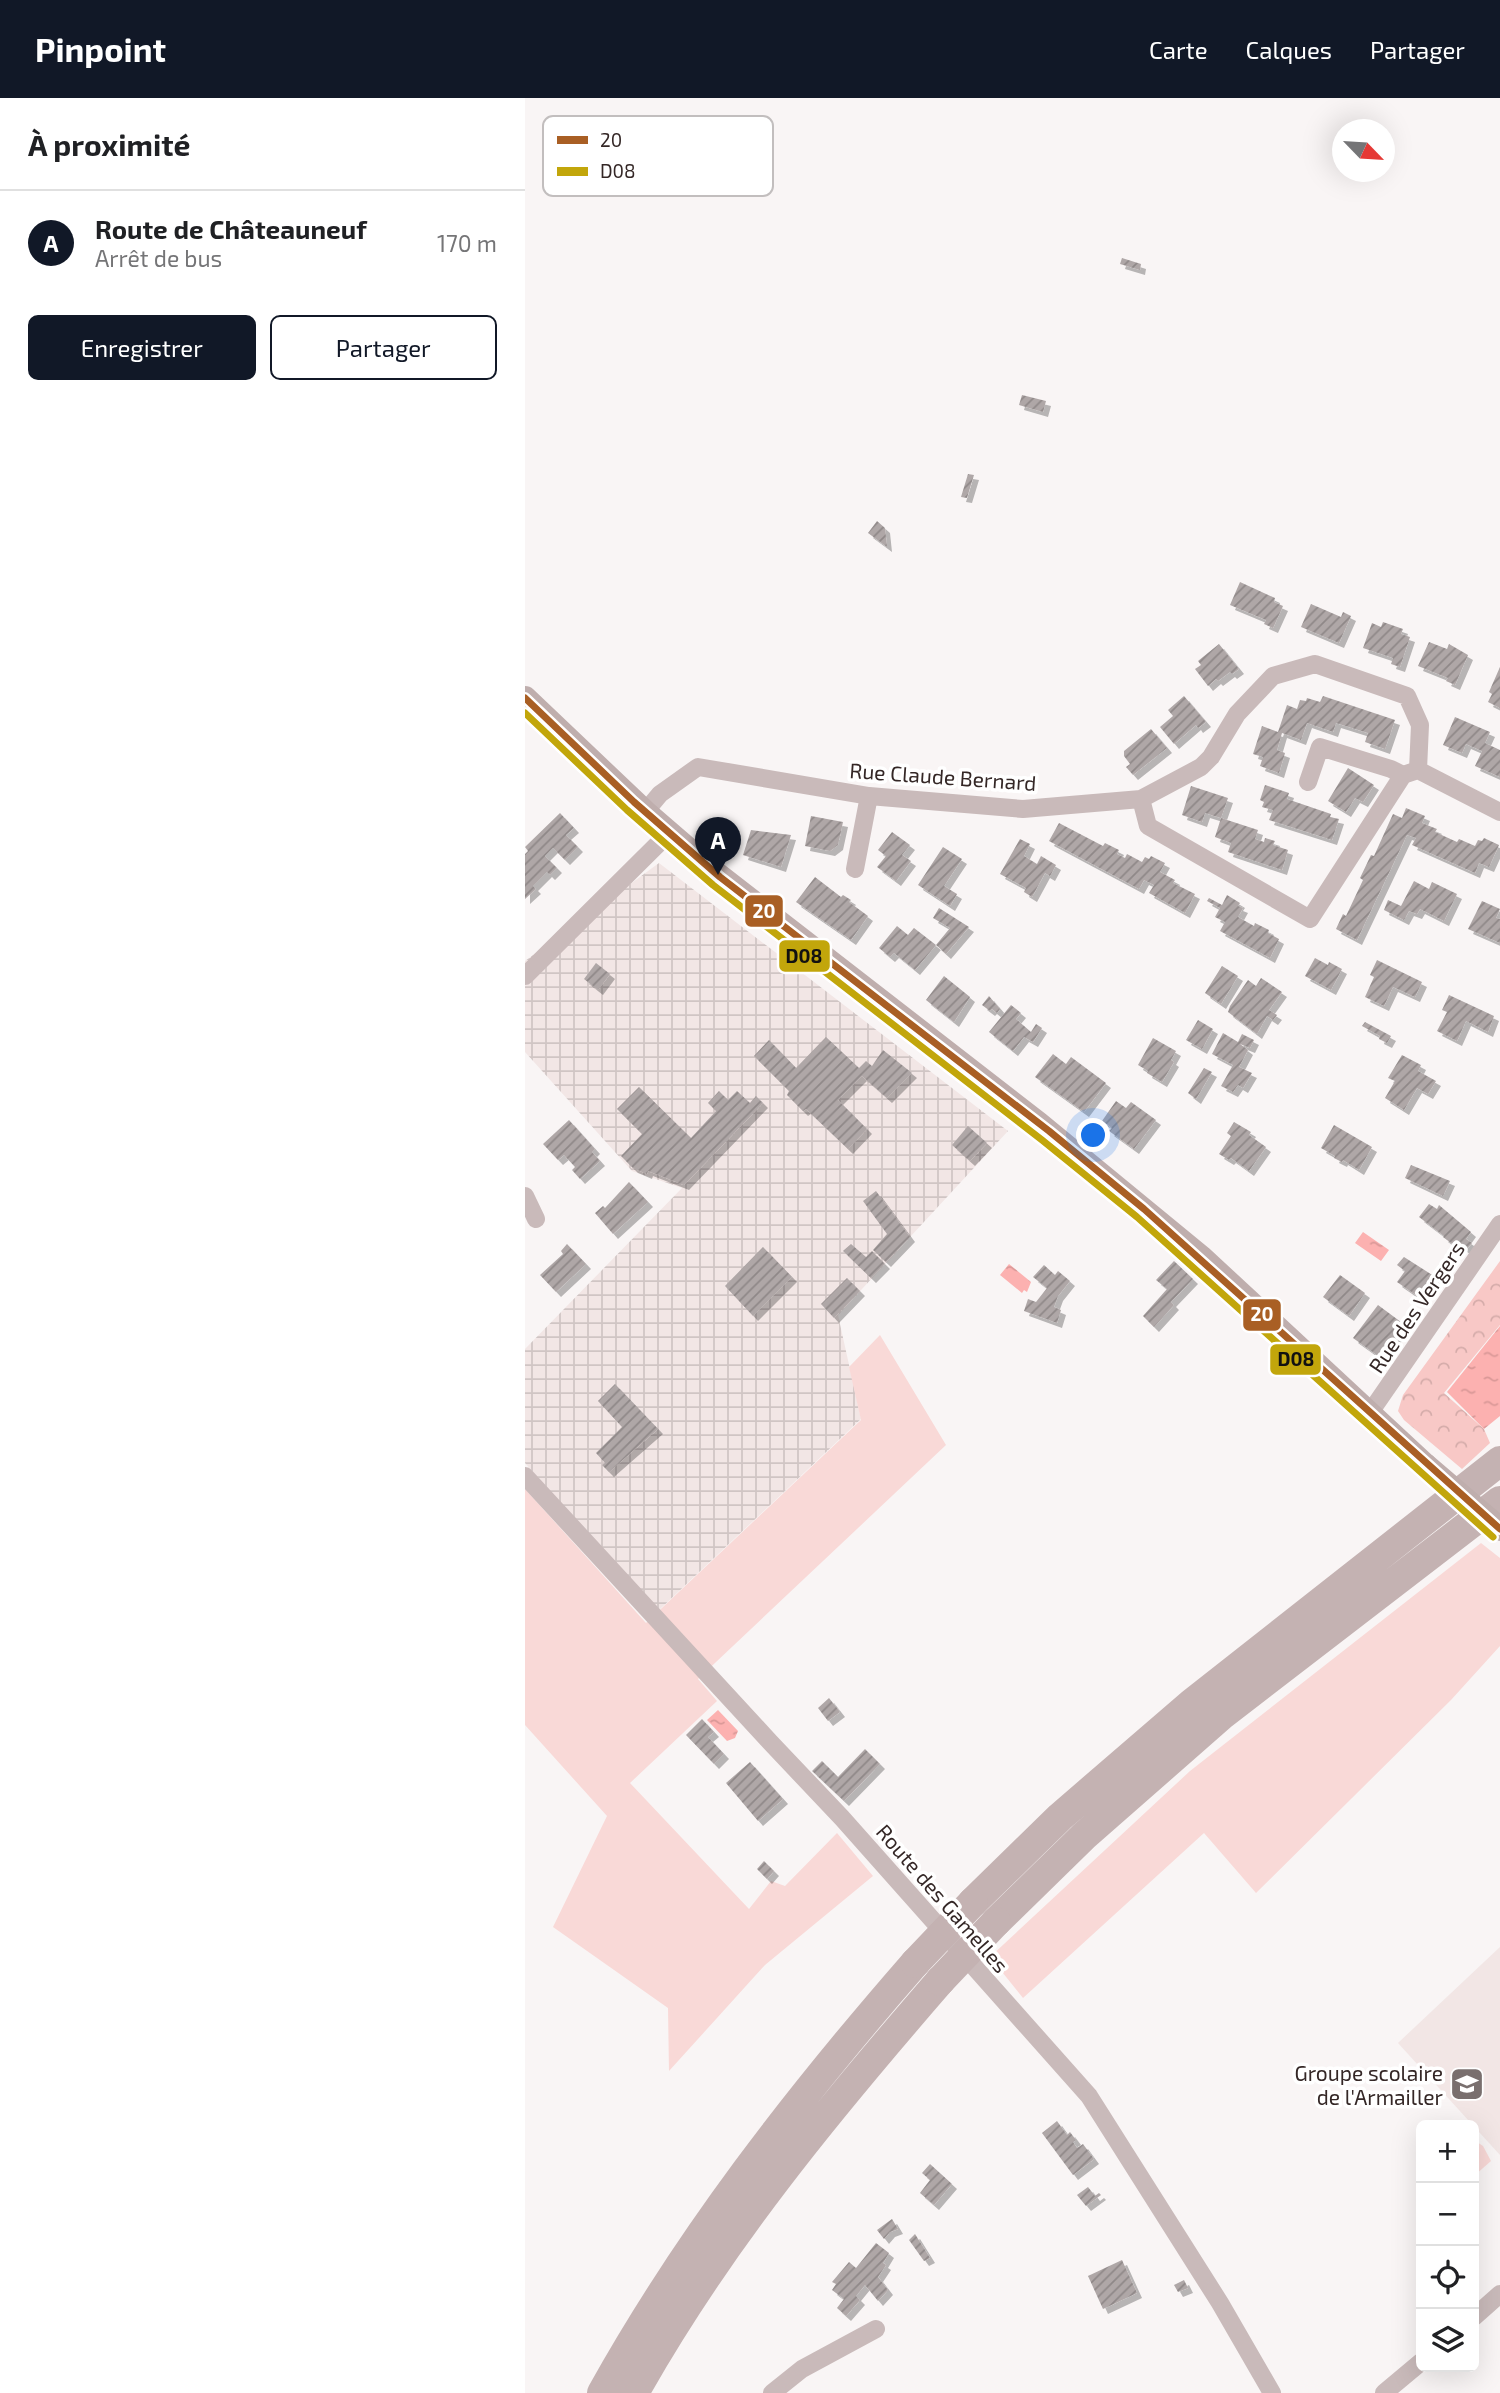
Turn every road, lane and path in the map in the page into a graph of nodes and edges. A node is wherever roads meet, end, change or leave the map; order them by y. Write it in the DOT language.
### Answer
graph roads {
  1 [pos="525,698"];
  2 [pos="1411,773"];
  3 [pos="1308,782"];
  4 [pos="869,796"];
  5 [pos="1141,799"];
  6 [pos="645,812"];
  7 [pos="1500,812"];
  8 [pos="669,833"];
  9 [pos="855,869"];
  10 [pos="525,976"];
  11 [pos="525,1196"];
  12 [pos="536,1219"];
  13 [pos="1500,1224"];
  14 [pos="1369,1414"];
  15 [pos="1500,1461"];
  16 [pos="525,1476"];
  17 [pos="1500,1501"];
  18 [pos="1500,1528"];
  19 [pos="1500,2294"];
  20 [pos="1479,2313"];
  21 [pos="876,2329"];
  22 [pos="1416,2366"];
  23 [pos="602,2393"];
  24 [pos="633,2393"];
  25 [pos="772,2393"];
  26 [pos="1272,2393"];
  27 [pos="1384,2393"];
  1 -- 6 [label="main road"];
  2 -- 3 [label="street"];
  2 -- 5 [label="street"];
  2 -- 5 [label="street, Rue Claude Bernard"];
  2 -- 7 [label="street"];
  4 -- 5 [label="street, Rue Claude Bernard"];
  4 -- 6 [label="street, Rue Claude Bernard"];
  4 -- 9 [label="street"];
  6 -- 8 [label="main road"];
  8 -- 10 [label="street"];
  8 -- 14 [label="main road"];
  11 -- 12 [label="street"];
  13 -- 14 [label="street, Rue des Vergers"];
  14 -- 18 [label="main road, bridge"];
  15 -- 23 [label="highway, bridge"];
  16 -- 26 [label="street, Route des Gamelles"];
  17 -- 24 [label="highway, bridge"];
  19 -- 20 [label="street"];
  21 -- 25 [label="street"];
  22 -- 27 [label="street"];
}
